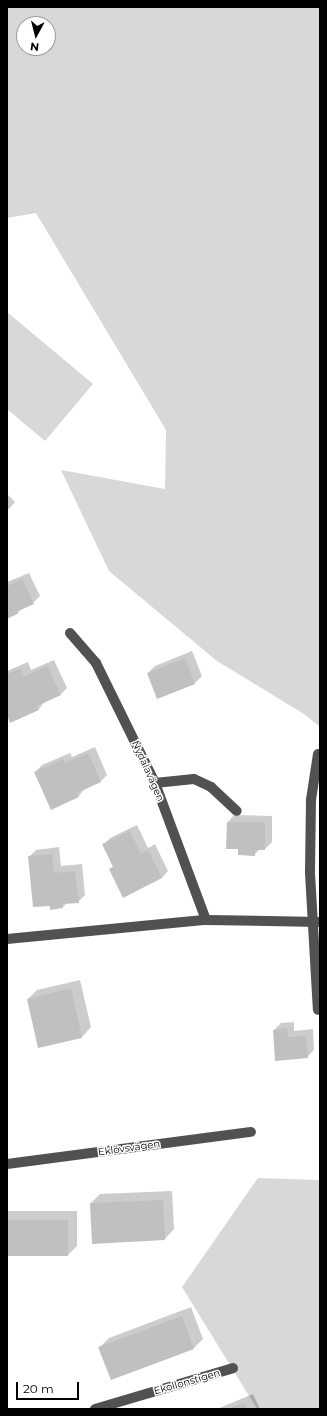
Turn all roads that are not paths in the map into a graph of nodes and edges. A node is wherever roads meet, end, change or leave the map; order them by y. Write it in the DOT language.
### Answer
graph roads {
  1 [pos="70,633"];
  2 [pos="318,754"];
  3 [pos="155,783"];
  4 [pos="237,811"];
  5 [pos="206,920"];
  6 [pos="316,922"];
  7 [pos="7,939"];
  8 [pos="318,1010"];
  9 [pos="251,1132"];
  10 [pos="7,1164"];
  11 [pos="233,1368"];
  12 [pos="95,1409"];
  1 -- 3 [label="street, Nydalavägen"];
  2 -- 6 [label="street"];
  3 -- 4 [label="street"];
  3 -- 5 [label="street, Nydalavägen"];
  5 -- 6 [label="street"];
  5 -- 7 [label="street"];
  6 -- 8 [label="street"];
  9 -- 10 [label="street, Eklövsvägen"];
  11 -- 12 [label="street, Ekollonstigen"];
}
